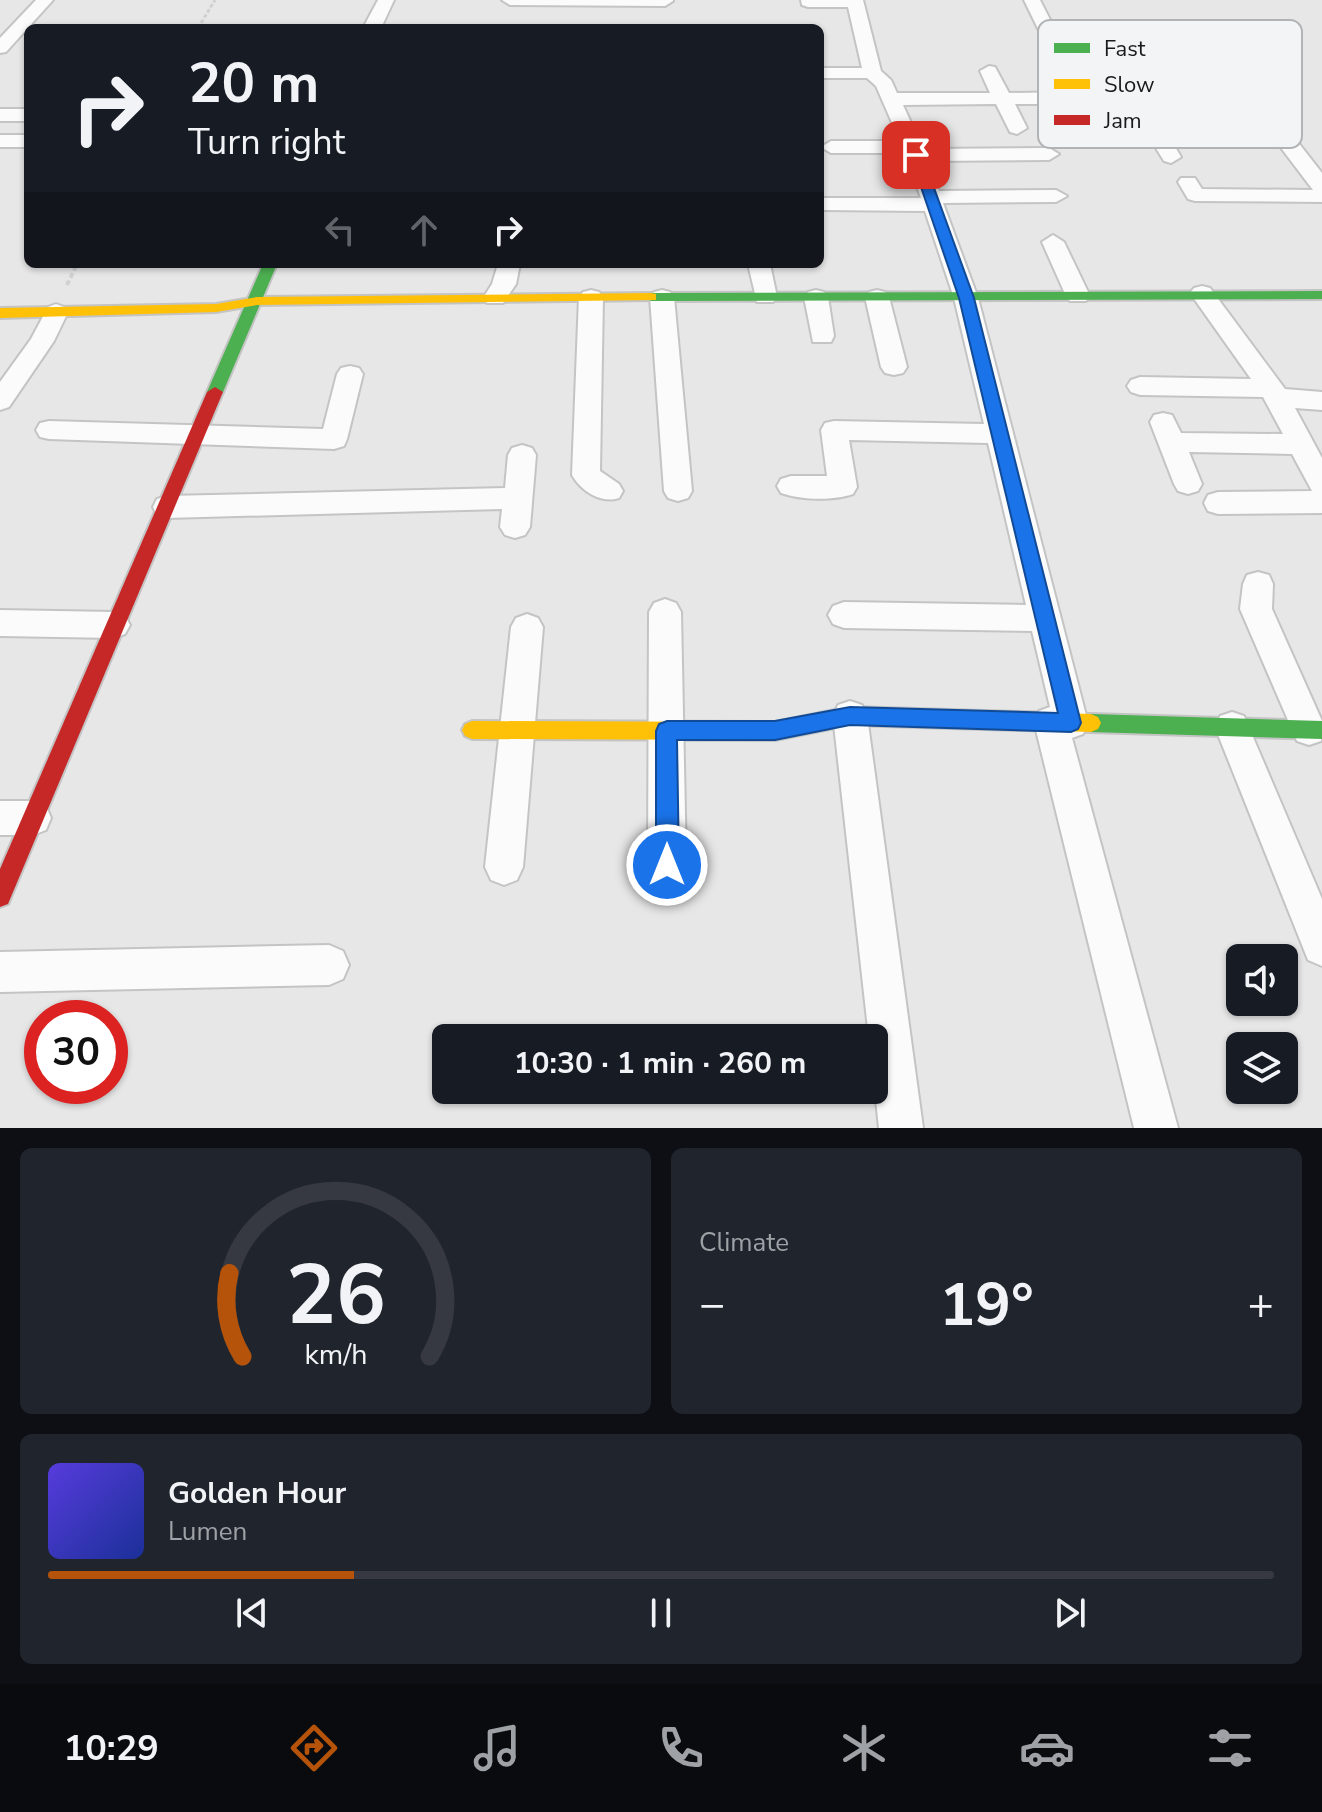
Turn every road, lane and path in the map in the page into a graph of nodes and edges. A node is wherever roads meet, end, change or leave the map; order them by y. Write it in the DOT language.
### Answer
graph roads {
  1 [pos="45,0"];
  2 [pos="215,0"];
  3 [pos="386,0"];
  4 [pos="1032,0"];
  5 [pos="665,1"];
  6 [pos="856,1"];
  7 [pos="808,2"];
  8 [pos="508,5"];
  9 [pos="1042,20"];
  10 [pos="200,24"];
  11 [pos="374,24"];
  12 [pos="0,48"];
  13 [pos="989,71"];
  14 [pos="824,73"];
  15 [pos="872,73"];
  16 [pos="891,99"];
  17 [pos="1002,99"];
  18 [pos="1038,99"];
  19 [pos="0,115"];
  20 [pos="24,115"];
  21 [pos="1017,128"];
  22 [pos="0,141"];
  23 [pos="24,141"];
  24 [pos="831,147"];
  25 [pos="1166,148"];
  26 [pos="1292,148"];
  27 [pos="914,151"];
  28 [pos="1049,154"];
  29 [pos="1171,157"];
  30 [pos="1188,182"];
  31 [pos="1322,187"];
  32 [pos="1056,196"];
  33 [pos="1322,196"];
  34 [pos="933,201"];
  35 [pos="824,204"];
  36 [pos="1053,242"];
  37 [pos="269,268"];
  38 [pos="508,268"];
  39 [pos="760,268"];
  40 [pos="1202,293"];
  41 [pos="1322,295"];
  42 [pos="1078,296"];
  43 [pos="591,297"];
  44 [pos="662,297"];
  45 [pos="765,297"];
  46 [pos="816,297"];
  47 [pos="877,297"];
  48 [pos="495,298"];
  49 [pos="966,298"];
  50 [pos="257,301"];
  51 [pos="56,312"];
  52 [pos="0,313"];
  53 [pos="822,336"];
  54 [pos="894,367"];
  55 [pos="350,374"];
  56 [pos="1140,386"];
  57 [pos="1274,393"];
  58 [pos="0,401"];
  59 [pos="1322,401"];
  60 [pos="49,430"];
  61 [pos="999,434"];
  62 [pos="198,435"];
  63 [pos="1301,444"];
  64 [pos="522,455"];
  65 [pos="1188,484"];
  66 [pos="1322,484"];
  67 [pos="791,486"];
  68 [pos="609,491"];
  69 [pos="678,491"];
  70 [pos="1322,502"];
  71 [pos="1218,503"];
  72 [pos="167,507"];
  73 [pos="1258,584"];
  74 [pos="665,612"];
  75 [pos="844,615"];
  76 [pos="1045,618"];
  77 [pos="0,623"];
  78 [pos="114,625"];
  79 [pos="527,627"];
  80 [pos="850,716"];
  81 [pos="1061,722"];
  82 [pos="1232,727"];
  83 [pos="472,730"];
  84 [pos="517,730"];
  85 [pos="1316,730"];
  86 [pos="667,731"];
  87 [pos="16,818"];
  88 [pos="667,865"];
  89 [pos="504,867"];
  90 [pos="0,896"];
  91 [pos="1322,946"];
  92 [pos="329,965"];
  93 [pos="0,972"];
  94 [pos="901,1128"];
  95 [pos="1156,1128"];
  1 -- 12 [label="street"];
  2 -- 10 [label="path"];
  3 -- 11 [label="street"];
  4 -- 9 [label="street"];
  5 -- 8 [label="street"];
  6 -- 7 [label="street"];
  6 -- 15 [label="street"];
  13 -- 17 [label="street"];
  14 -- 15 [label="street"];
  15 -- 16 [label="street"];
  16 -- 17 [label="street"];
  16 -- 27 [label="street"];
  17 -- 18 [label="street"];
  17 -- 21 [label="street"];
  19 -- 20 [label="street"];
  22 -- 23 [label="street"];
  24 -- 27 [label="street"];
  25 -- 29 [label="street"];
  26 -- 31 [label="street"];
  27 -- 28 [label="street"];
  27 -- 34 [label="street"];
  30 -- 33 [label="street"];
  32 -- 34 [label="street"];
  34 -- 35 [label="street"];
  34 -- 49 [label="street"];
  36 -- 42 [label="street"];
  37 -- 50 [label="street"];
  38 -- 48 [label="street"];
  39 -- 45 [label="street"];
  40 -- 41 [label="street"];
  40 -- 42 [label="street"];
  40 -- 57 [label="street"];
  42 -- 49 [label="street"];
  43 -- 44 [label="street"];
  43 -- 48 [label="street"];
  43 -- 68 [label="street"];
  44 -- 45 [label="street"];
  44 -- 69 [label="street"];
  45 -- 46 [label="street"];
  46 -- 47 [label="street"];
  46 -- 53 [label="street"];
  47 -- 49 [label="street"];
  47 -- 54 [label="street"];
  48 -- 50 [label="street"];
  49 -- 61 [label="street"];
  50 -- 51 [label="street"];
  50 -- 62 [label="street"];
  51 -- 52 [label="street"];
  51 -- 58 [label="street"];
  55 -- 62 [label="street"];
  56 -- 57 [label="street"];
  57 -- 59 [label="street"];
  57 -- 63 [label="street"];
  60 -- 62 [label="street"];
  61 -- 67 [label="street"];
  61 -- 76 [label="street"];
  62 -- 72 [label="street"];
  63 -- 65 [label="street"];
  63 -- 66 [label="street"];
  64 -- 72 [label="street"];
  70 -- 71 [label="street"];
  72 -- 78 [label="street"];
  73 -- 85 [label="street"];
  74 -- 86 [label="street"];
  75 -- 76 [label="street"];
  76 -- 81 [label="street"];
  77 -- 78 [label="street"];
  78 -- 87 [label="street"];
  79 -- 84 [label="street"];
  80 -- 81 [label="street"];
  80 -- 86 [label="street"];
  80 -- 94 [label="street"];
  81 -- 82 [label="street"];
  81 -- 95 [label="street"];
  82 -- 85 [label="street"];
  82 -- 91 [label="street"];
  83 -- 84 [label="street"];
  84 -- 86 [label="street"];
  84 -- 89 [label="street"];
  86 -- 88 [label="street"];
  87 -- 90 [label="street"];
  92 -- 93 [label="street"];
}
